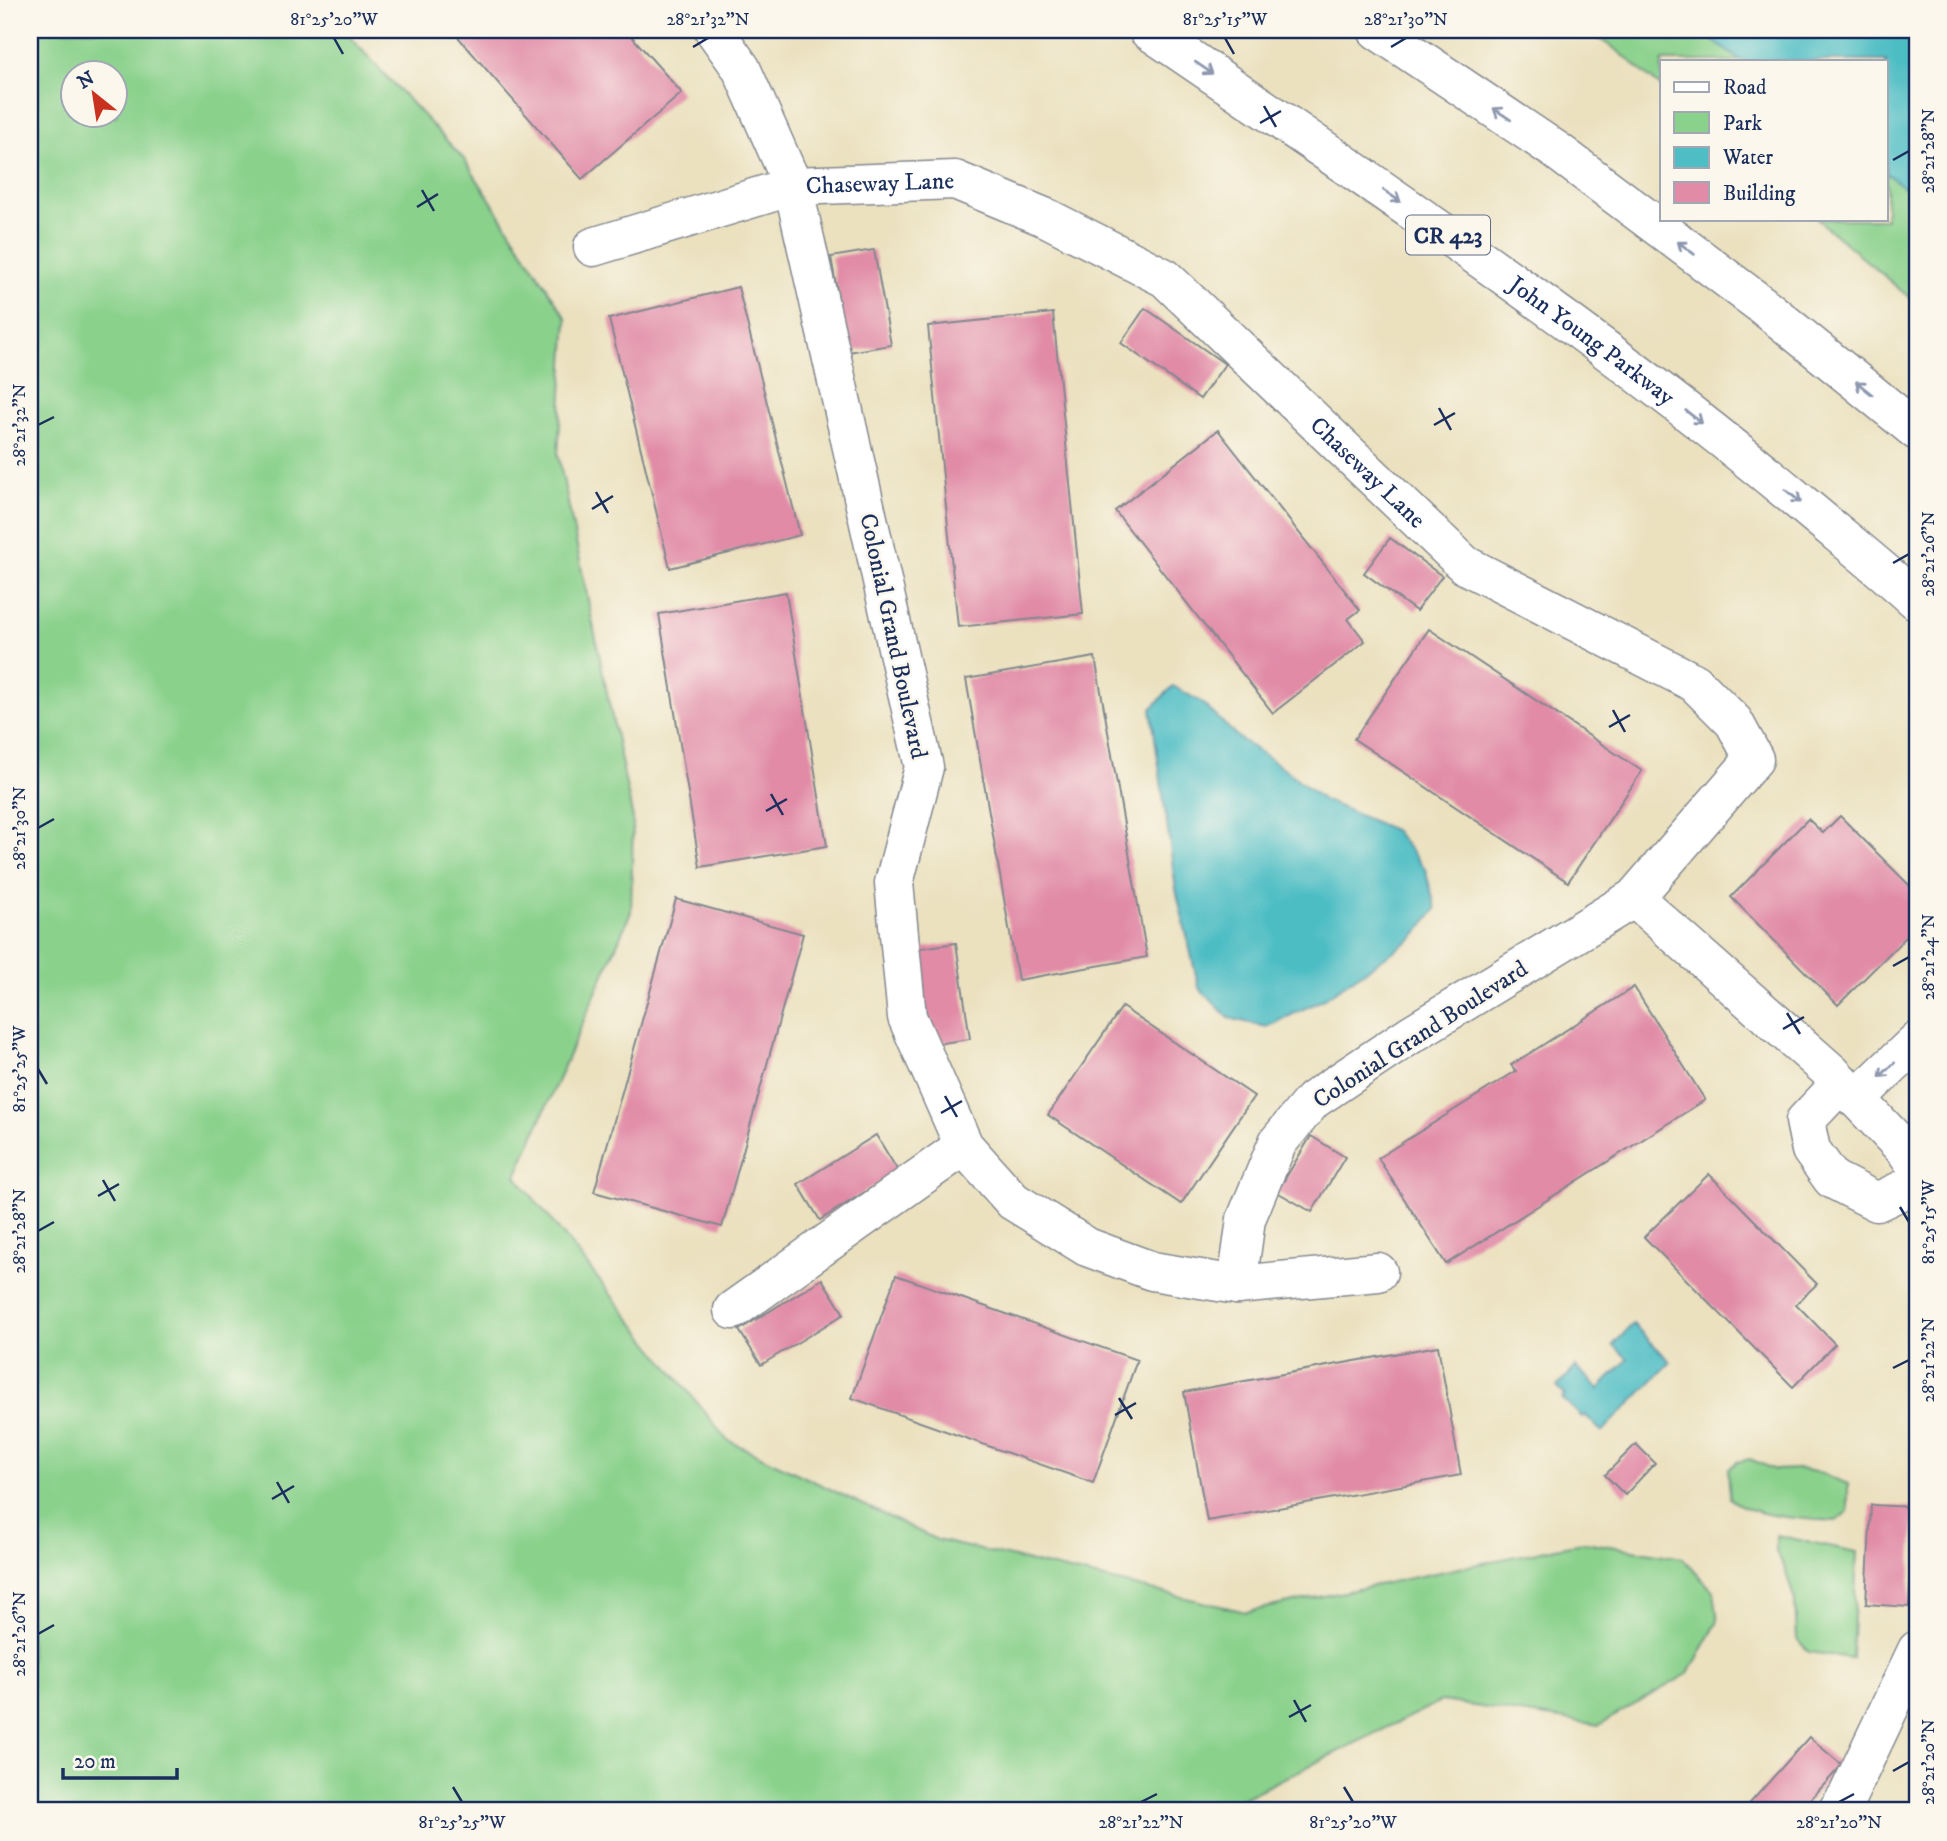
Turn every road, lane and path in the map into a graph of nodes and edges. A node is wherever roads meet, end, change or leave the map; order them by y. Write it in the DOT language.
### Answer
graph roads {
  1 [pos="714,30"];
  2 [pos="1148,30"];
  3 [pos="1377,30"];
  4 [pos="793,186"];
  5 [pos="593,247"];
  6 [pos="1917,431"];
  7 [pos="1917,601"];
  8 [pos="1634,898"];
  9 [pos="1917,1041"];
  10 [pos="1849,1091"];
  11 [pos="964,1146"];
  12 [pos="1914,1160"];
  13 [pos="1378,1272"];
  14 [pos="1237,1285"];
  15 [pos="733,1310"];
  16 [pos="1917,1650"];
  17 [pos="1837,1811"];
  1 -- 4 [label="main road, Colonial Grand Boulevard"];
  2 -- 7 [label="main road, John Young Parkway / CR 423, one-way"];
  6 -- 3 [label="main road, one-way"];
  4 -- 5 [label="main road"];
  4 -- 8 [label="main road, Chaseway Lane"];
  4 -- 11 [label="main road, Colonial Grand Boulevard"];
  8 -- 10 [label="main road"];
  8 -- 14 [label="main road, Colonial Grand Boulevard"];
  9 -- 10 [label="main road, one-way"];
  10 -- 12 [label="main road"];
  10 -- 12 [label="main road"];
  11 -- 14 [label="main road, Colonial Grand Boulevard"];
  11 -- 15 [label="main road"];
  13 -- 14 [label="main road"];
  16 -- 17 [label="main road"];
}
